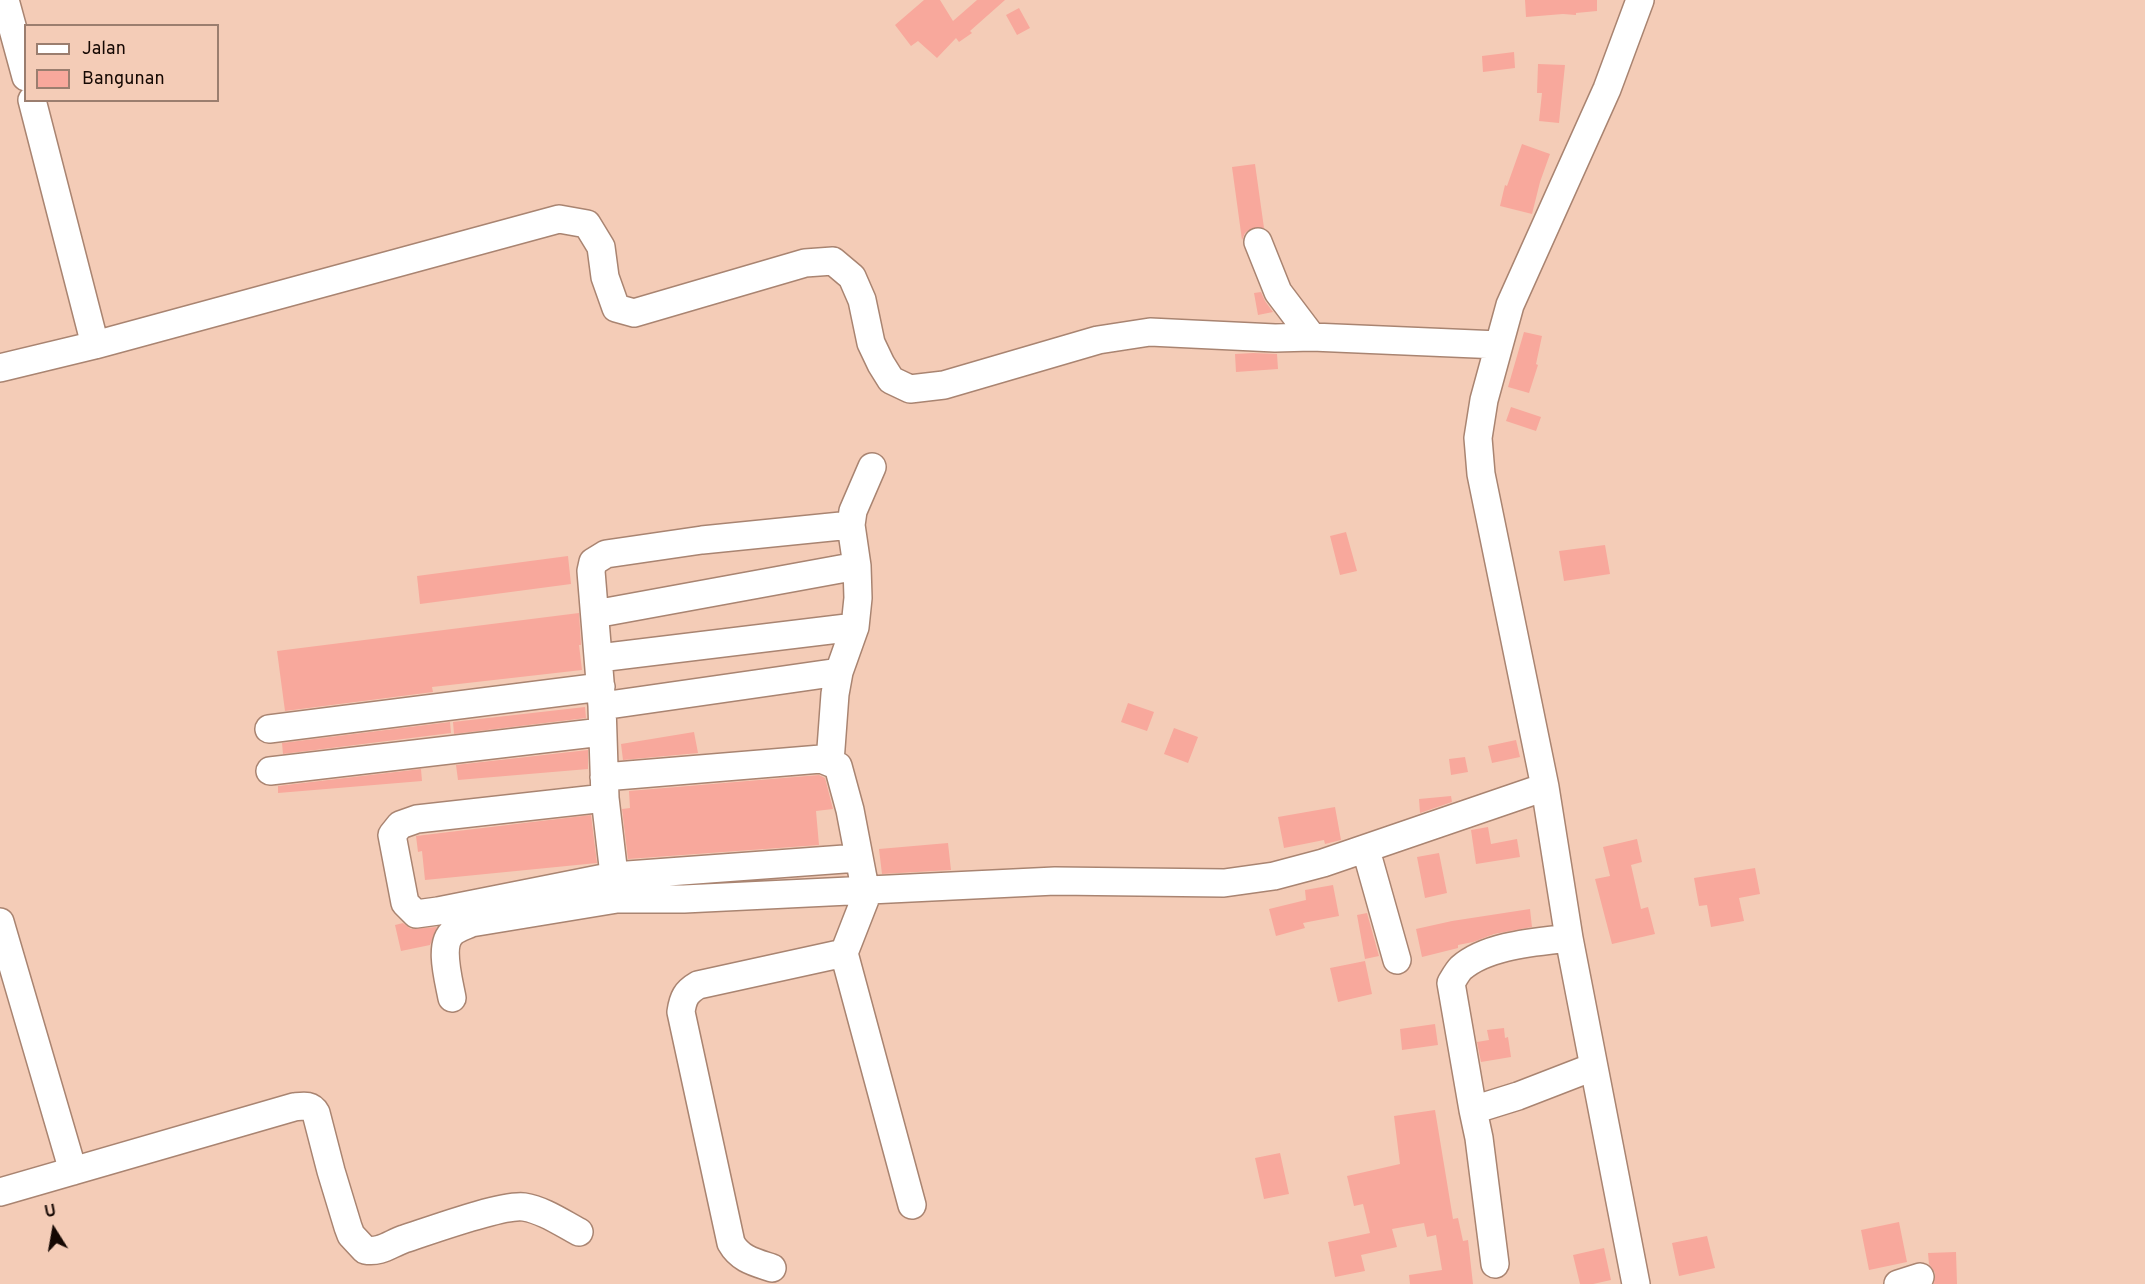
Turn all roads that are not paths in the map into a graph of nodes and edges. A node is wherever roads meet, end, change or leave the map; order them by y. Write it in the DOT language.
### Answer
graph roads {
  1 [pos="5,0"];
  2 [pos="1640,0"];
  3 [pos="24,70"];
  4 [pos="33,102"];
  5 [pos="1258,242"];
  6 [pos="1312,337"];
  7 [pos="95,345"];
  8 [pos="1499,345"];
  9 [pos="0,368"];
  10 [pos="872,467"];
  11 [pos="851,525"];
  12 [pos="856,566"];
  13 [pos="595,614"];
  14 [pos="855,627"];
  15 [pos="599,658"];
  16 [pos="839,672"];
  17 [pos="601,696"];
  18 [pos="269,729"];
  19 [pos="602,732"];
  20 [pos="830,762"];
  21 [pos="270,771"];
  22 [pos="1545,787"];
  23 [pos="604,788"];
  24 [pos="1366,850"];
  25 [pos="858,858"];
  26 [pos="615,887"];
  27 [pos="869,889"];
  28 [pos="0,922"];
  29 [pos="1569,938"];
  30 [pos="844,953"];
  31 [pos="1397,960"];
  32 [pos="452,998"];
  33 [pos="1593,1067"];
  34 [pos="1473,1110"];
  35 [pos="73,1171"];
  36 [pos="0,1192"];
  37 [pos="912,1205"];
  38 [pos="579,1232"];
  39 [pos="1495,1264"];
  40 [pos="772,1268"];
  41 [pos="1636,1284"];
  1 -- 3 [label="street"];
  2 -- 8 [label="street"];
  4 -- 7 [label="street"];
  5 -- 6 [label="street"];
  6 -- 7 [label="street"];
  6 -- 8 [label="street"];
  7 -- 9 [label="street"];
  8 -- 22 [label="street"];
  10 -- 11 [label="street"];
  11 -- 12 [label="street"];
  11 -- 13 [label="street"];
  12 -- 13 [label="street"];
  12 -- 14 [label="street"];
  13 -- 15 [label="street"];
  14 -- 15 [label="street"];
  14 -- 16 [label="street"];
  15 -- 17 [label="street"];
  16 -- 17 [label="street"];
  16 -- 20 [label="street"];
  17 -- 18 [label="street"];
  17 -- 19 [label="street"];
  19 -- 21 [label="street"];
  19 -- 23 [label="street"];
  20 -- 23 [label="street"];
  20 -- 25 [label="street"];
  22 -- 24 [label="street"];
  22 -- 29 [label="street"];
  23 -- 26 [label="street"];
  23 -- 26 [label="street"];
  24 -- 27 [label="street"];
  24 -- 31 [label="street"];
  25 -- 26 [label="street"];
  25 -- 27 [label="street"];
  26 -- 27 [label="street"];
  26 -- 32 [label="street"];
  27 -- 30 [label="street"];
  28 -- 35 [label="street"];
  29 -- 33 [label="street"];
  29 -- 34 [label="street"];
  30 -- 37 [label="street"];
  30 -- 40 [label="street"];
  33 -- 34 [label="street"];
  33 -- 41 [label="street"];
  34 -- 39 [label="street"];
  35 -- 36 [label="street"];
  35 -- 38 [label="street"];
}
